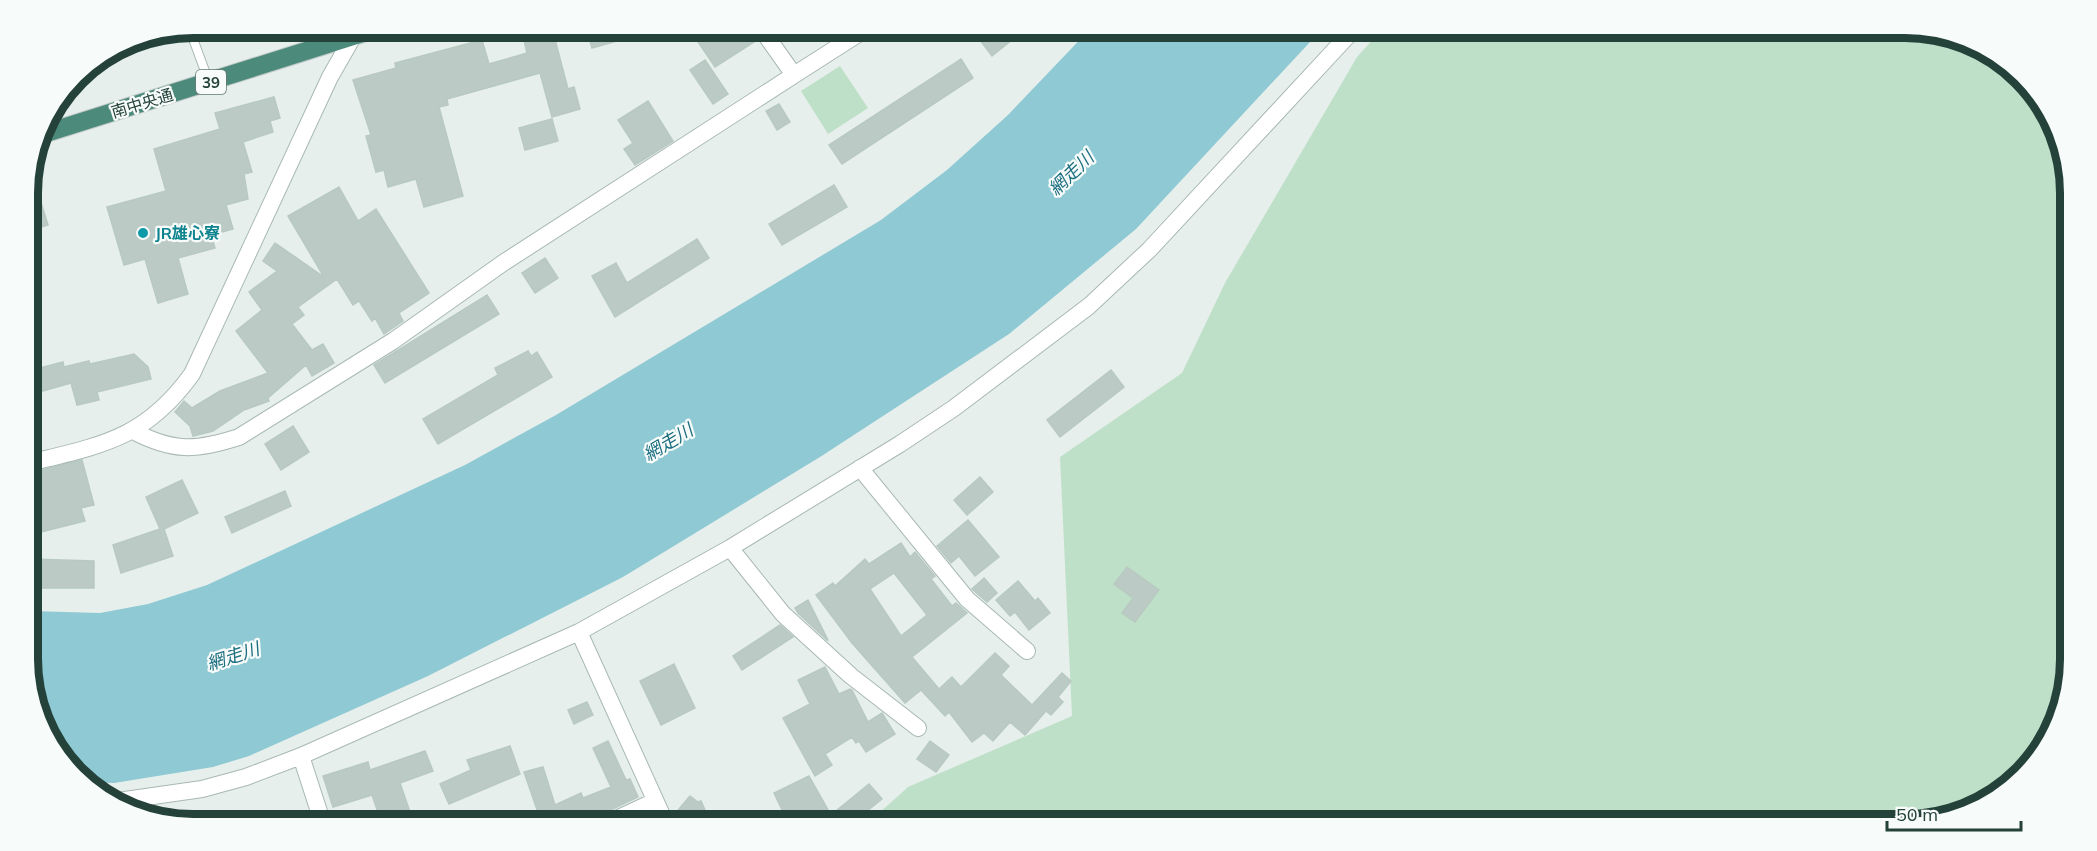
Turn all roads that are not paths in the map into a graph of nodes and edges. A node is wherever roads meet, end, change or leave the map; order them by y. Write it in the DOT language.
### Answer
graph roads {
  1 [pos="193,38"];
  2 [pos="339,38"];
  3 [pos="353,38"];
  4 [pos="768,38"];
  5 [pos="852,38"];
  6 [pos="1346,38"];
  7 [pos="794,75"];
  8 [pos="209,82"];
  9 [pos="51,132"];
  10 [pos="133,431"];
  11 [pos="38,461"];
  12 [pos="860,468"];
  13 [pos="730,548"];
  14 [pos="579,632"];
  15 [pos="1027,651"];
  16 [pos="918,728"];
  17 [pos="301,756"];
  18 [pos="130,799"];
  19 [pos="655,801"];
  20 [pos="320,814"];
  21 [pos="628,814"];
  22 [pos="661,814"];
  1 -- 8 [label="lane"];
  2 -- 8 [label="highway, 南中央通 / 39"];
  3 -- 10 [label="street"];
  4 -- 7 [label="street"];
  5 -- 7 [label="street"];
  6 -- 12 [label="street"];
  7 -- 10 [label="street"];
  8 -- 9 [label="highway, 南中央通 / 39"];
  10 -- 11 [label="street"];
  12 -- 13 [label="street"];
  12 -- 15 [label="street"];
  13 -- 14 [label="street"];
  13 -- 16 [label="street"];
  14 -- 17 [label="street"];
  14 -- 19 [label="street"];
  17 -- 18 [label="street"];
  17 -- 20 [label="street"];
  19 -- 21 [label="street"];
  19 -- 22 [label="street"];
}
